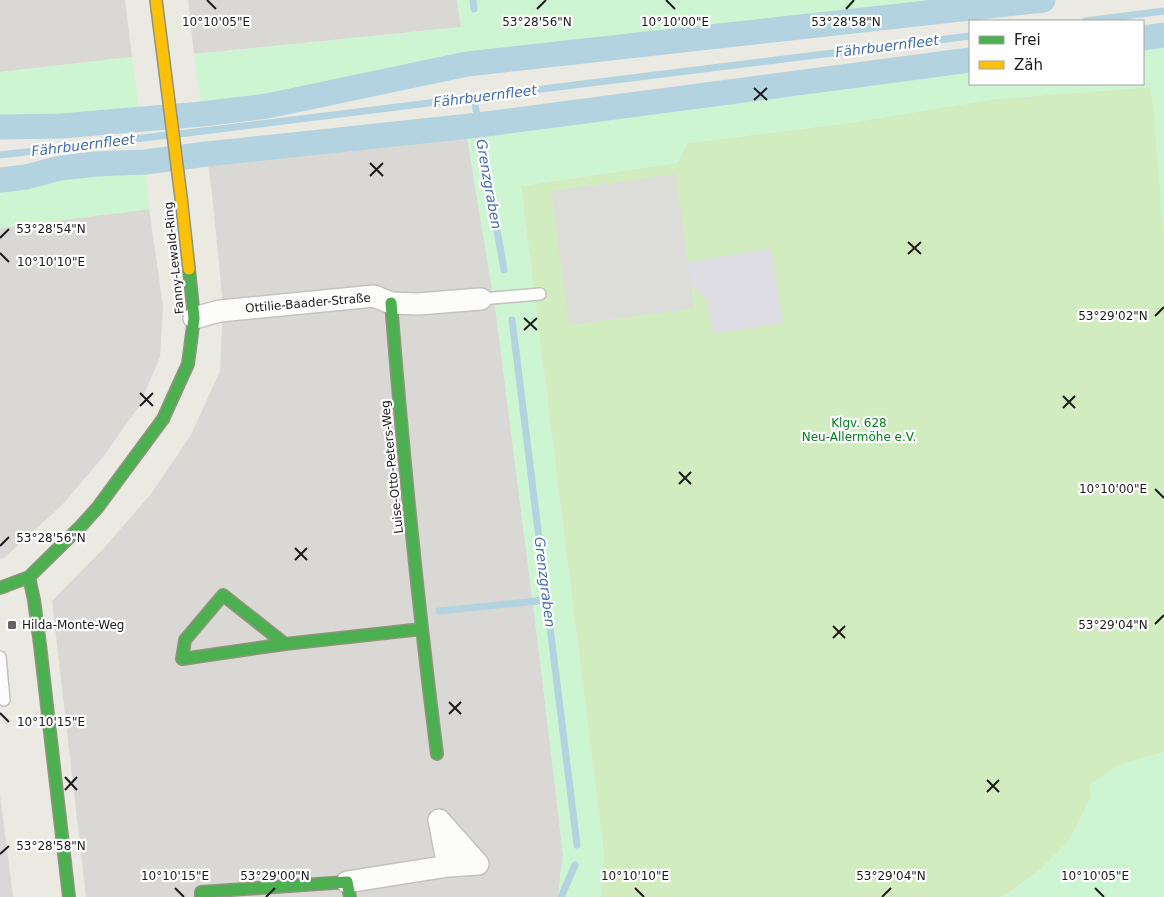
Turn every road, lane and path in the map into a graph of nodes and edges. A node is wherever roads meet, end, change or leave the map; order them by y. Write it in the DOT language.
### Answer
graph roads {
  1 [pos="156,0"];
  2 [pos="540,294"];
  3 [pos="480,299"];
  4 [pos="391,303"];
  5 [pos="194,318"];
  6 [pos="29,577"];
  7 [pos="0,588"];
  8 [pos="422,629"];
  9 [pos="284,644"];
  10 [pos="0,657"];
  11 [pos="4,700"];
  12 [pos="437,754"];
  13 [pos="448,866"];
  14 [pos="348,889"];
  15 [pos="69,897"];
  16 [pos="201,897"];
  1 -- 5 [label="street, Fanny-Lewald-Ring"];
  2 -- 3 [label="lane"];
  3 -- 4 [label="street, Ottilie-Baader-Straße"];
  4 -- 5 [label="street, Ottilie-Baader-Straße"];
  4 -- 8 [label="street, Luise-Otto-Peters-Weg"];
  5 -- 6 [label="street, Fanny-Lewald-Ring"];
  6 -- 7 [label="street, Fanny-Lewald-Ring"];
  6 -- 15 [label="street"];
  8 -- 9 [label="street"];
  8 -- 12 [label="street, Luise-Otto-Peters-Weg"];
  9 -- 9 [label="street"];
  10 -- 11 [label="lane"];
  13 -- 14 [label="street"];
  14 -- 16 [label="street"];
}
